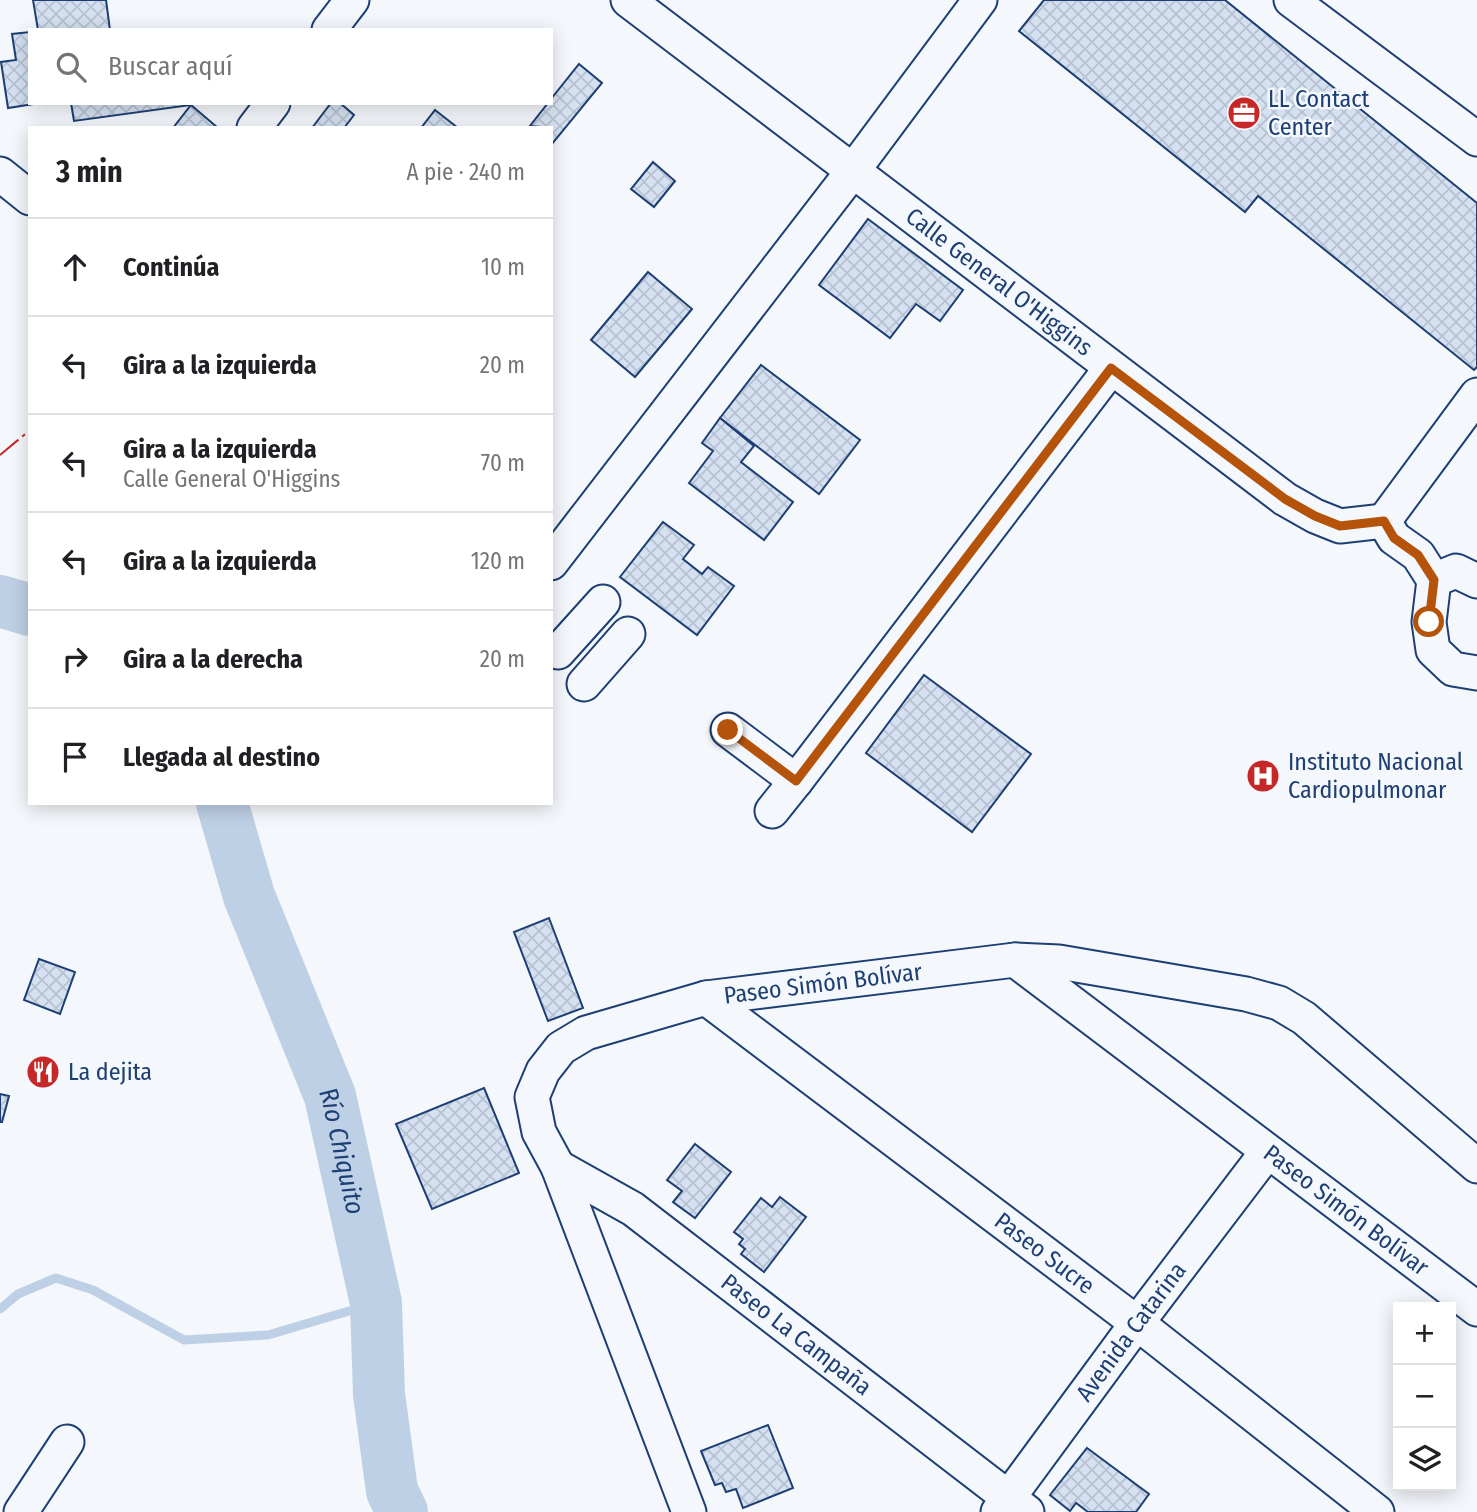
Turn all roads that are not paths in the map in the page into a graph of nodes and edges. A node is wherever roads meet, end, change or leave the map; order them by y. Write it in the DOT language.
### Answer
graph roads {
  1 [pos="352,0"];
  2 [pos="628,0"];
  3 [pos="980,0"];
  4 [pos="1291,0"];
  5 [pos="331,28"];
  6 [pos="271,105"];
  7 [pos="256,126"];
  8 [pos="1477,139"];
  9 [pos="852,172"];
  10 [pos="0,174"];
  11 [pos="28,196"];
  12 [pos="1111,368"];
  13 [pos="1477,395"];
  14 [pos="1384,521"];
  15 [pos="553,560"];
  16 [pos="1434,580"];
  17 [pos="1477,581"];
  18 [pos="603,601"];
  19 [pos="628,634"];
  20 [pos="558,652"];
  21 [pos="1477,673"];
  22 [pos="584,684"];
  23 [pos="728,730"];
  24 [pos="796,781"];
  25 [pos="772,811"];
  26 [pos="1014,960"];
  27 [pos="706,998"];
  28 [pos="1267,1152"];
  29 [pos="1477,1166"];
  30 [pos="558,1167"];
  31 [pos="1477,1309"];
  32 [pos="1137,1323"];
  33 [pos="68,1442"];
  34 [pos="1011,1507"];
  35 [pos="21,1512"];
  36 [pos="688,1512"];
  37 [pos="1377,1512"];
  1 -- 5 [label="street"];
  2 -- 9 [label="street, Calle General O'Higgins"];
  3 -- 9 [label="street"];
  4 -- 8 [label="street"];
  6 -- 7 [label="street"];
  9 -- 12 [label="street, Calle General O'Higgins"];
  9 -- 15 [label="street"];
  10 -- 11 [label="street"];
  12 -- 14 [label="street, Calle General O'Higgins"];
  12 -- 24 [label="street"];
  13 -- 14 [label="street"];
  14 -- 16 [label="street"];
  16 -- 17 [label="street"];
  16 -- 21 [label="street"];
  18 -- 20 [label="street"];
  19 -- 22 [label="street"];
  23 -- 24 [label="street"];
  24 -- 25 [label="street"];
  26 -- 27 [label="street, Paseo Simón Bolívar"];
  26 -- 28 [label="street, Paseo Simón Bolívar"];
  26 -- 29 [label="street"];
  27 -- 30 [label="street, Paseo Simón Bolívar"];
  27 -- 32 [label="street, Paseo Sucre"];
  28 -- 31 [label="street, Paseo Simón Bolívar"];
  28 -- 32 [label="street, Avenida Catarina"];
  30 -- 34 [label="street, Paseo La Campaña"];
  30 -- 36 [label="street, Paseo Simón Bolívar"];
  32 -- 34 [label="street, Avenida Catarina"];
  32 -- 37 [label="street, Paseo Sucre"];
  33 -- 35 [label="street"];
}
